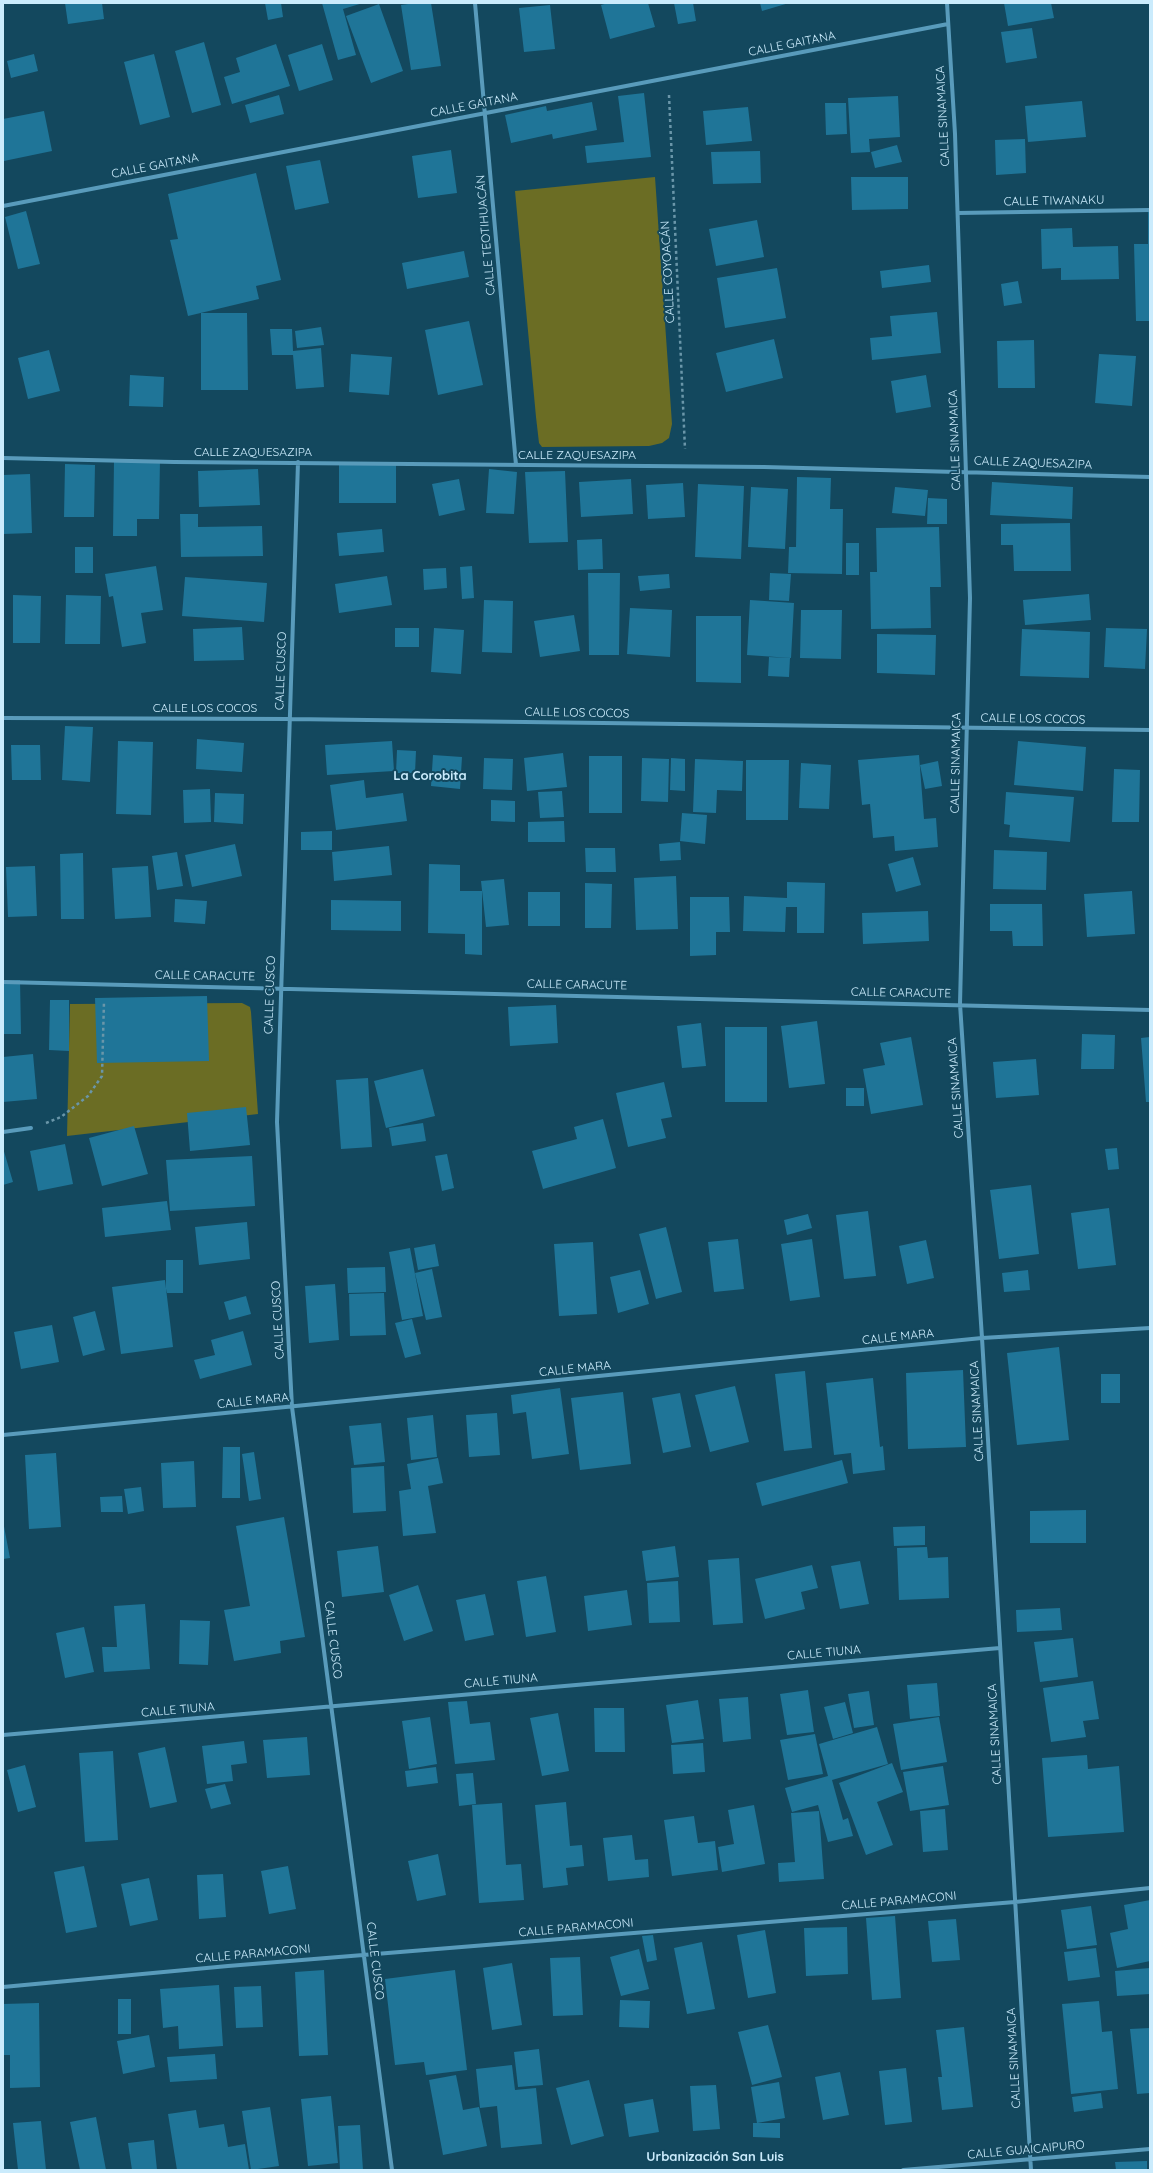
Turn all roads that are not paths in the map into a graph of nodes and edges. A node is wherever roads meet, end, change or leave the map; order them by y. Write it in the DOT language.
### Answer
graph roads {
  1 [pos="475,3"];
  2 [pos="947,3"];
  3 [pos="948,24"];
  4 [pos="485,113"];
  5 [pos="3,206"];
  6 [pos="1150,210"];
  7 [pos="958,213"];
  8 [pos="3,458"];
  9 [pos="298,462"];
  10 [pos="516,465"];
  11 [pos="966,471"];
  12 [pos="1150,477"];
  13 [pos="3,718"];
  14 [pos="290,719"];
  15 [pos="967,728"];
  16 [pos="1150,730"];
  17 [pos="3,982"];
  18 [pos="280,988"];
  19 [pos="960,1004"];
  20 [pos="1150,1010"];
  21 [pos="31,1128"];
  22 [pos="3,1132"];
  23 [pos="1150,1328"];
  24 [pos="982,1338"];
  25 [pos="292,1407"];
  26 [pos="3,1435"];
  27 [pos="1000,1648"];
  28 [pos="331,1706"];
  29 [pos="3,1735"];
  30 [pos="1150,1888"];
  31 [pos="1015,1902"];
  32 [pos="364,1955"];
  33 [pos="3,1987"];
  34 [pos="1150,2149"];
  35 [pos="1030,2160"];
  36 [pos="392,2170"];
  37 [pos="903,2170"];
  38 [pos="1031,2170"];
  1 -- 4 [label="street, CALLE TEOTIHUACÁN"];
  2 -- 3 [label="street, CALLE SINAMAICA"];
  3 -- 4 [label="street, CALLE GAITANA"];
  3 -- 7 [label="street, CALLE SINAMAICA"];
  4 -- 5 [label="street, CALLE GAITANA"];
  4 -- 10 [label="street, CALLE TEOTIHUACÁN"];
  6 -- 7 [label="street, CALLE TIWANAKU"];
  7 -- 11 [label="street, CALLE SINAMAICA"];
  8 -- 9 [label="street, CALLE ZAQUESAZIPA"];
  9 -- 10 [label="street, CALLE ZAQUESAZIPA"];
  9 -- 14 [label="street, CALLE CUSCO"];
  10 -- 11 [label="street, CALLE ZAQUESAZIPA"];
  11 -- 12 [label="street, CALLE ZAQUESAZIPA"];
  11 -- 15 [label="street, CALLE SINAMAICA"];
  13 -- 14 [label="street, CALLE LOS COCOS"];
  14 -- 15 [label="street, CALLE LOS COCOS"];
  14 -- 18 [label="street, CALLE CUSCO"];
  15 -- 16 [label="street, CALLE LOS COCOS"];
  15 -- 19 [label="street, CALLE SINAMAICA"];
  17 -- 18 [label="street, CALLE CARACUTE"];
  18 -- 19 [label="street, CALLE CARACUTE"];
  18 -- 25 [label="street, CALLE CUSCO"];
  19 -- 20 [label="street, CALLE CARACUTE"];
  19 -- 24 [label="street, CALLE SINAMAICA"];
  21 -- 22 [label="street"];
  23 -- 24 [label="street, CALLE MARA"];
  24 -- 25 [label="street, CALLE MARA"];
  24 -- 27 [label="street, CALLE SINAMAICA"];
  25 -- 26 [label="street, CALLE MARA"];
  25 -- 28 [label="street, CALLE CUSCO"];
  27 -- 28 [label="street, CALLE TIUNA"];
  27 -- 31 [label="street, CALLE SINAMAICA"];
  28 -- 29 [label="street, CALLE TIUNA"];
  28 -- 32 [label="street, CALLE CUSCO"];
  30 -- 31 [label="street, CALLE PARAMACONI"];
  31 -- 32 [label="street, CALLE PARAMACONI"];
  31 -- 35 [label="street, CALLE SINAMAICA"];
  32 -- 33 [label="street, CALLE PARAMACONI"];
  32 -- 36 [label="street, CALLE CUSCO"];
  34 -- 35 [label="street, CALLE GUAICAIPURO"];
  35 -- 37 [label="street, CALLE GUAICAIPURO"];
  35 -- 38 [label="street, CALLE SINAMAICA"];
}
